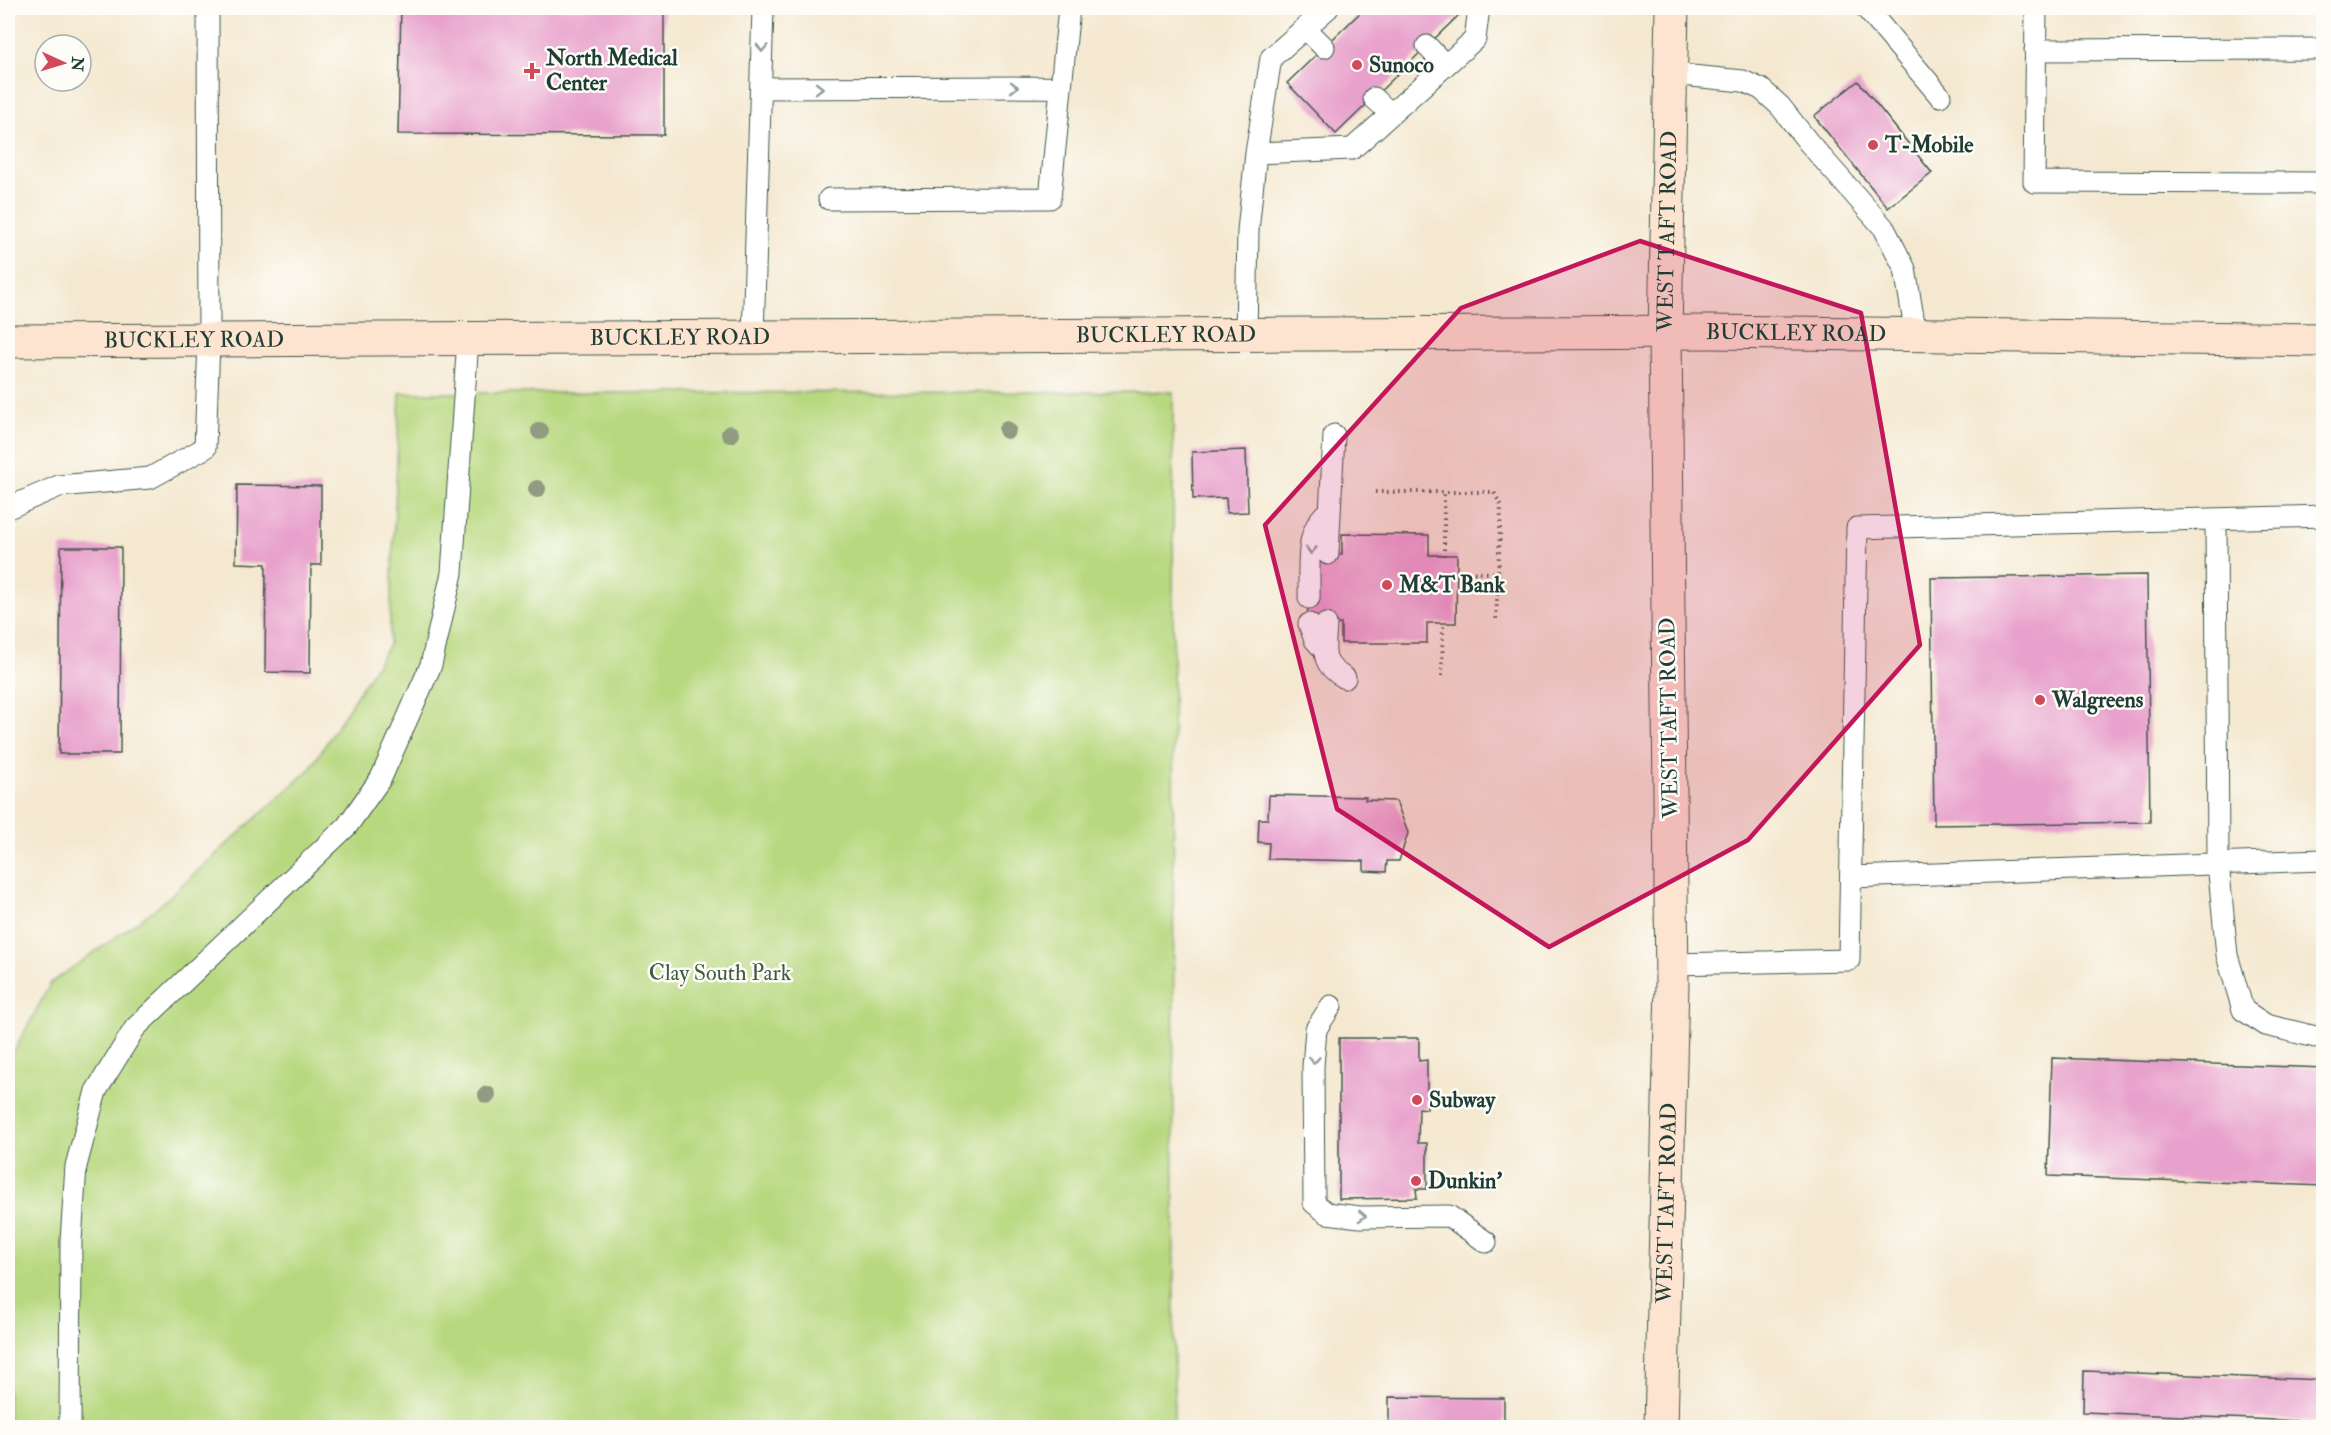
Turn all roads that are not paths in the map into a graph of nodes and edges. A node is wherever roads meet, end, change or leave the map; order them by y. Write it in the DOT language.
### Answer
graph roads {
  1 [pos="208,8"];
  2 [pos="763,8"];
  3 [pos="1069,8"];
  4 [pos="1328,8"];
  5 [pos="1479,8"];
  6 [pos="1672,8"];
  7 [pos="1866,8"];
  8 [pos="2036,8"];
  9 [pos="1305,28"];
  10 [pos="1427,46"];
  11 [pos="1324,47"];
  12 [pos="2324,49"];
  13 [pos="2035,50"];
  14 [pos="1446,65"];
  15 [pos="1671,74"];
  16 [pos="1060,87"];
  17 [pos="760,88"];
  18 [pos="1940,96"];
  19 [pos="1374,98"];
  20 [pos="1391,114"];
  21 [pos="1256,153"];
  22 [pos="2324,183"];
  23 [pos="829,199"];
  24 [pos="1665,333"];
  25 [pos="1246,334"];
  26 [pos="1916,335"];
  27 [pos="753,337"];
  28 [pos="468,339"];
  29 [pos="2324,340"];
  30 [pos="8,341"];
  31 [pos="209,341"];
  32 [pos="1334,435"];
  33 [pos="8,508"];
  34 [pos="1330,510"];
  35 [pos="2324,516"];
  36 [pos="2216,519"];
  37 [pos="1328,554"];
  38 [pos="1309,598"];
  39 [pos="1317,624"];
  40 [pos="1345,678"];
  41 [pos="2324,860"];
  42 [pos="2218,863"];
  43 [pos="1851,877"];
  44 [pos="1672,964"];
  45 [pos="1331,1006"];
  46 [pos="2324,1040"];
  47 [pos="1486,1242"];
  48 [pos="70,1428"];
  49 [pos="1661,1428"];
  1 -- 31 [label="lane"];
  2 -- 17 [label="lane, one-way"];
  3 -- 16 [label="lane"];
  4 -- 9 [label="lane"];
  5 -- 14 [label="lane"];
  6 -- 15 [label="street, WEST TAFT ROAD"];
  7 -- 18 [label="lane"];
  8 -- 13 [label="lane"];
  9 -- 11 [label="lane"];
  9 -- 21 [label="lane"];
  10 -- 14 [label="lane"];
  12 -- 13 [label="lane"];
  13 -- 22 [label="lane"];
  14 -- 20 [label="lane"];
  15 -- 24 [label="street, WEST TAFT ROAD"];
  15 -- 26 [label="lane"];
  17 -- 16 [label="lane, one-way"];
  16 -- 23 [label="lane"];
  17 -- 27 [label="lane"];
  19 -- 20 [label="lane"];
  20 -- 21 [label="lane"];
  21 -- 25 [label="lane"];
  24 -- 25 [label="street, BUCKLEY ROAD"];
  24 -- 26 [label="street, BUCKLEY ROAD"];
  24 -- 44 [label="street, WEST TAFT ROAD"];
  25 -- 27 [label="street, BUCKLEY ROAD"];
  26 -- 29 [label="street, BUCKLEY ROAD"];
  27 -- 28 [label="street, BUCKLEY ROAD"];
  28 -- 31 [label="street, BUCKLEY ROAD"];
  28 -- 48 [label="lane"];
  30 -- 31 [label="street, BUCKLEY ROAD"];
  31 -- 33 [label="lane"];
  32 -- 34 [label="lane"];
  34 -- 37 [label="lane"];
  34 -- 38 [label="lane, one-way"];
  35 -- 36 [label="lane"];
  36 -- 42 [label="lane"];
  36 -- 43 [label="lane"];
  39 -- 40 [label="lane"];
  41 -- 42 [label="lane"];
  42 -- 43 [label="lane"];
  42 -- 46 [label="lane"];
  43 -- 44 [label="lane"];
  44 -- 49 [label="street, WEST TAFT ROAD"];
  45 -- 47 [label="lane, one-way"];
}
